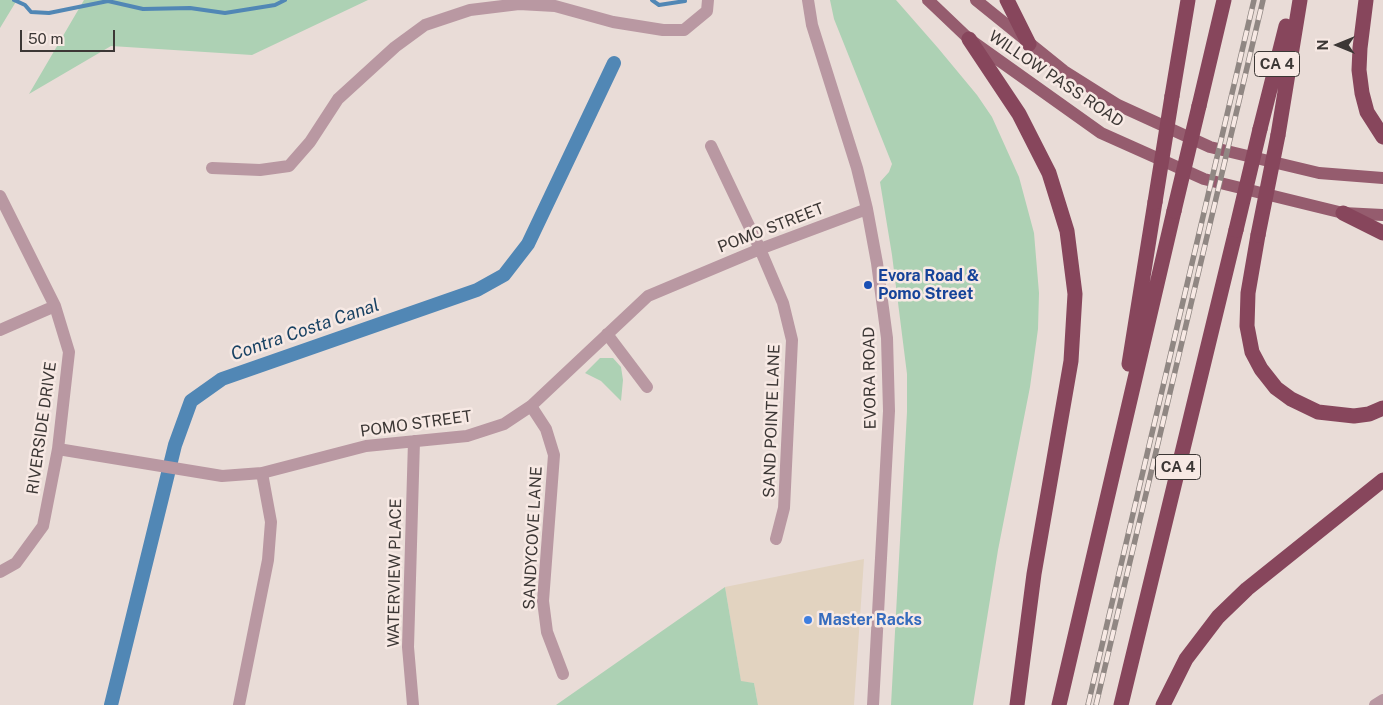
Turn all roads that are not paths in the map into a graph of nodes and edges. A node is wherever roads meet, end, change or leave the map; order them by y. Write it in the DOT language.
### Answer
graph roads {
  1 [pos="708,0"];
  2 [pos="808,0"];
  3 [pos="928,0"];
  4 [pos="976,0"];
  5 [pos="1007,0"];
  6 [pos="1188,0"];
  7 [pos="1224,0"];
  8 [pos="1293,0"];
  9 [pos="1300,0"];
  10 [pos="1366,0"];
  11 [pos="969,39"];
  12 [pos="1029,44"];
  13 [pos="1383,138"];
  14 [pos="711,146"];
  15 [pos="212,168"];
  16 [pos="1383,178"];
  17 [pos="0,196"];
  18 [pos="866,209"];
  19 [pos="1343,213"];
  20 [pos="1383,215"];
  21 [pos="1383,233"];
  22 [pos="760,249"];
  23 [pos="55,306"];
  24 [pos="0,330"];
  25 [pos="607,334"];
  26 [pos="647,387"];
  27 [pos="532,406"];
  28 [pos="1383,408"];
  29 [pos="414,441"];
  30 [pos="58,449"];
  31 [pos="262,473"];
  32 [pos="1383,480"];
  33 [pos="1102,523"];
  34 [pos="776,539"];
  35 [pos="0,572"];
  36 [pos="563,674"];
  37 [pos="1383,700"];
  38 [pos="239,705"];
  39 [pos="413,705"];
  40 [pos="873,705"];
  41 [pos="1017,705"];
  42 [pos="1058,705"];
  43 [pos="1121,705"];
  44 [pos="1163,705"];
  45 [pos="1375,705"];
  1 -- 15 [label="street"];
  2 -- 18 [label="street, EVORA ROAD"];
  3 -- 11 [label="main road, WILLOW PASS ROAD"];
  4 -- 12 [label="main road, WILLOW PASS ROAD"];
  5 -- 12 [label="highway"];
  6 -- 33 [label="highway, bridge"];
  7 -- 33 [label="highway, bridge"];
  8 -- 43 [label="highway, CA 4, bridge"];
  9 -- 28 [label="highway, bridge"];
  10 -- 13 [label="highway"];
  11 -- 19 [label="main road, WILLOW PASS ROAD"];
  11 -- 41 [label="highway"];
  12 -- 16 [label="main road, WILLOW PASS ROAD"];
  14 -- 22 [label="street, SAND POINTE LANE"];
  17 -- 23 [label="street, RIVERSIDE DRIVE"];
  18 -- 22 [label="street, POMO STREET"];
  18 -- 40 [label="street, EVORA ROAD"];
  19 -- 20 [label="main road, WILLOW PASS ROAD"];
  19 -- 21 [label="highway"];
  22 -- 25 [label="street, POMO STREET"];
  22 -- 34 [label="street, SAND POINTE LANE"];
  23 -- 24 [label="street"];
  23 -- 30 [label="street, RIVERSIDE DRIVE"];
  25 -- 26 [label="street"];
  25 -- 27 [label="street, POMO STREET"];
  27 -- 29 [label="street, POMO STREET"];
  27 -- 36 [label="street, SANDYCOVE LANE"];
  29 -- 31 [label="street, POMO STREET"];
  29 -- 39 [label="street, WATERVIEW PLACE"];
  30 -- 31 [label="street, POMO STREET"];
  30 -- 35 [label="street, RIVERSIDE DRIVE"];
  31 -- 38 [label="street"];
  32 -- 44 [label="highway"];
  33 -- 42 [label="highway"];
  37 -- 45 [label="street"];
}
